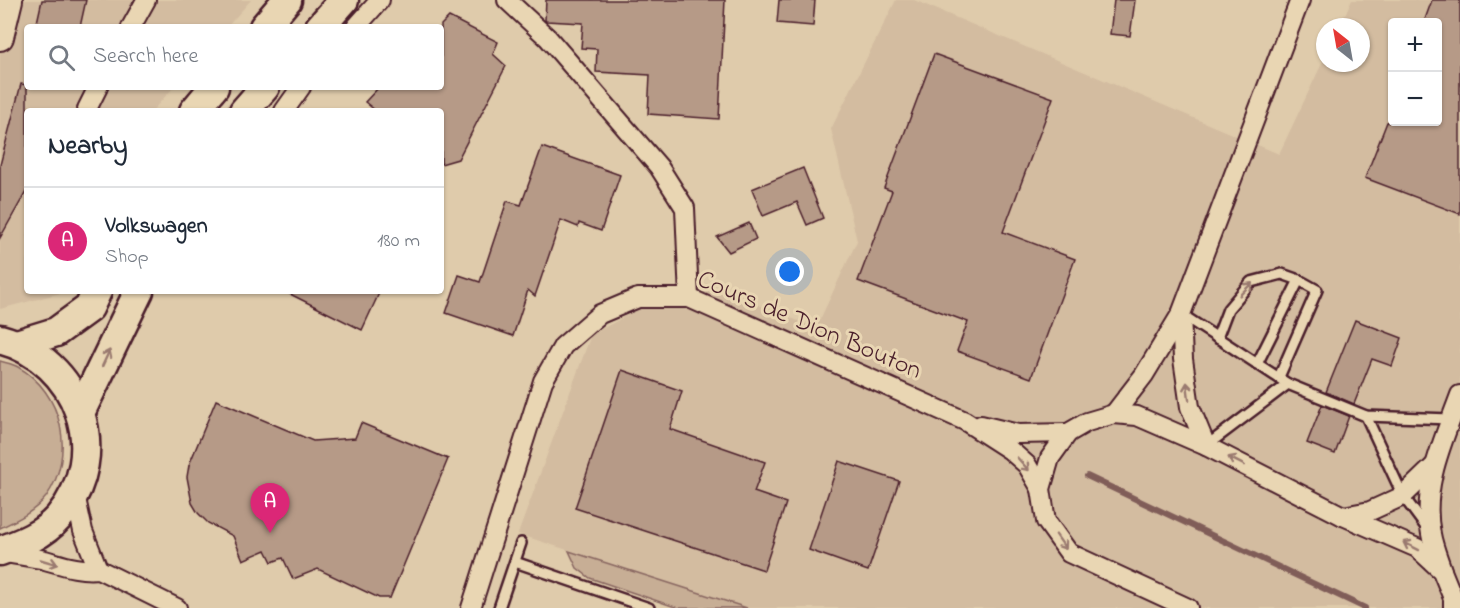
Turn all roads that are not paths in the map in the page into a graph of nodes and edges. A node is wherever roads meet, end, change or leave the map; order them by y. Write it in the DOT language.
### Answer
graph roads {
  1 [pos="9,0"];
  2 [pos="146,0"];
  3 [pos="287,0"];
  4 [pos="344,0"];
  5 [pos="380,0"];
  6 [pos="507,0"];
  7 [pos="1300,0"];
  8 [pos="133,24"];
  9 [pos="267,24"];
  10 [pos="323,24"];
  11 [pos="359,24"];
  12 [pos="1,31"];
  13 [pos="96,90"];
  14 [pos="212,90"];
  15 [pos="262,90"];
  16 [pos="299,90"];
  17 [pos="88,108"];
  18 [pos="196,108"];
  19 [pos="247,108"];
  20 [pos="286,108"];
  21 [pos="1299,280"];
  22 [pos="96,294"];
  23 [pos="138,298"];
  24 [pos="689,298"];
  25 [pos="1181,314"];
  26 [pos="1217,338"];
  27 [pos="8,341"];
  28 [pos="1257,364"];
  29 [pos="1279,378"];
  30 [pos="1288,384"];
  31 [pos="1460,395"];
  32 [pos="81,411"];
  33 [pos="1114,414"];
  34 [pos="1366,416"];
  35 [pos="1451,419"];
  36 [pos="965,421"];
  37 [pos="1068,433"];
  38 [pos="1206,446"];
  39 [pos="1434,466"];
  40 [pos="1041,489"];
  41 [pos="75,494"];
  42 [pos="1403,496"];
  43 [pos="1343,516"];
  44 [pos="1431,533"];
  45 [pos="521,543"];
  46 [pos="0,551"];
  47 [pos="515,562"];
  48 [pos="98,569"];
  49 [pos="1442,571"];
  50 [pos="617,597"];
  51 [pos="1455,603"];
  52 [pos="177,608"];
  53 [pos="471,608"];
  54 [pos="500,608"];
  55 [pos="613,608"];
  56 [pos="650,608"];
  57 [pos="1188,608"];
  1 -- 12 [label="street"];
  2 -- 8 [label="street"];
  3 -- 9 [label="main road"];
  4 -- 10 [label="main road"];
  5 -- 11 [label="street"];
  6 -- 24 [label="street"];
  7 -- 25 [label="street"];
  13 -- 17 [label="street"];
  14 -- 18 [label="main road"];
  15 -- 19 [label="main road"];
  16 -- 20 [label="street"];
  26 -- 21 [label="lane, one-way"];
  21 -- 28 [label="lane"];
  21 -- 29 [label="lane"];
  22 -- 27 [label="main road"];
  32 -- 23 [label="main road, one-way"];
  24 -- 36 [label="street, Cours de Dion Bouton"];
  24 -- 53 [label="street, Cours de Dion Bouton"];
  25 -- 26 [label="lane"];
  25 -- 33 [label="street"];
  38 -- 25 [label="street, one-way"];
  26 -- 28 [label="lane"];
  27 -- 32 [label="main road"];
  28 -- 29 [label="lane"];
  29 -- 30 [label="lane"];
  30 -- 34 [label="lane"];
  30 -- 38 [label="lane"];
  31 -- 35 [label="street"];
  32 -- 41 [label="main road"];
  33 -- 37 [label="street"];
  33 -- 38 [label="street"];
  34 -- 35 [label="lane"];
  34 -- 42 [label="lane"];
  35 -- 39 [label="street"];
  36 -- 37 [label="street, Cours de Dion Bouton"];
  36 -- 40 [label="street, Cours de Dion Bouton, one-way"];
  37 -- 40 [label="street"];
  43 -- 38 [label="street, one-way"];
  39 -- 42 [label="street"];
  39 -- 44 [label="street"];
  40 -- 57 [label="street, one-way"];
  41 -- 46 [label="main road"];
  41 -- 48 [label="street"];
  42 -- 43 [label="street"];
  42 -- 44 [label="lane"];
  49 -- 43 [label="street, one-way"];
  44 -- 49 [label="street"];
  45 -- 47 [label="lane"];
  46 -- 48 [label="street, one-way"];
  47 -- 50 [label="lane"];
  47 -- 54 [label="lane"];
  48 -- 52 [label="street"];
  49 -- 51 [label="street"];
  50 -- 55 [label="lane"];
  50 -- 56 [label="lane"];
}
